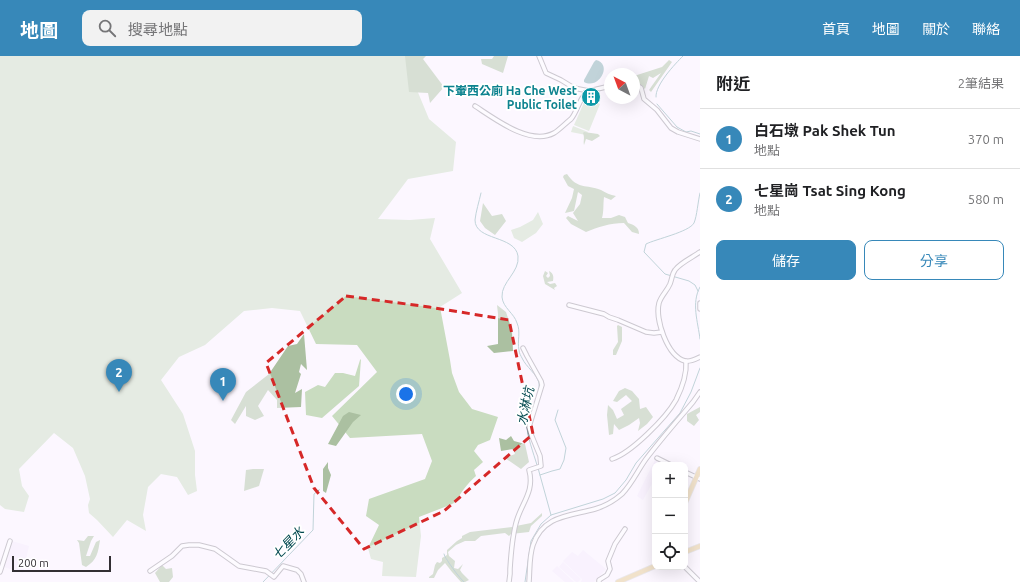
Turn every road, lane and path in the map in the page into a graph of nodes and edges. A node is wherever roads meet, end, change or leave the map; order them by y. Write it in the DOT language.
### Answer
graph roads {
  1 [pos="539,56"];
  2 [pos="604,87"];
  3 [pos="640,87"];
  4 [pos="589,91"];
  5 [pos="475,106"];
  6 [pos="700,139"];
  7 [pos="700,252"];
  8 [pos="700,303"];
  9 [pos="569,305"];
  10 [pos="700,309"];
  11 [pos="662,332"];
  12 [pos="523,348"];
  13 [pos="700,357"];
  14 [pos="686,361"];
  15 [pos="700,392"];
  16 [pos="612,458"];
  17 [pos="657,458"];
  18 [pos="665,462"];
  19 [pos="700,469"];
  20 [pos="688,473"];
  21 [pos="698,478"];
  22 [pos="688,498"];
  23 [pos="625,529"];
  24 [pos="10,541"];
  25 [pos="700,546"];
  26 [pos="688,551"];
  27 [pos="652,567"];
  28 [pos="688,570"];
  29 [pos="150,571"];
  30 [pos="0,572"];
  31 [pos="304,582"];
  32 [pos="509,582"];
  33 [pos="529,582"];
  34 [pos="600,582"];
  35 [pos="618,582"];
  36 [pos="700,582"];
  1 -- 4 [label="street"];
  2 -- 4 [label="street"];
  3 -- 6 [label="street"];
  4 -- 5 [label="street"];
  7 -- 11 [label="street"];
  8 -- 10 [label="street"];
  9 -- 11 [label="street"];
  11 -- 14 [label="street"];
  12 -- 32 [label="street"];
  13 -- 14 [label="street"];
  14 -- 16 [label="street"];
  15 -- 33 [label="street"];
  17 -- 18 [label="street"];
  19 -- 21 [label="main road"];
  20 -- 21 [label="street"];
  21 -- 22 [label="main road"];
  23 -- 34 [label="street"];
  24 -- 30 [label="street"];
  25 -- 26 [label="main road"];
  27 -- 35 [label="main road"];
  28 -- 36 [label="street"];
  29 -- 31 [label="street"];
}
